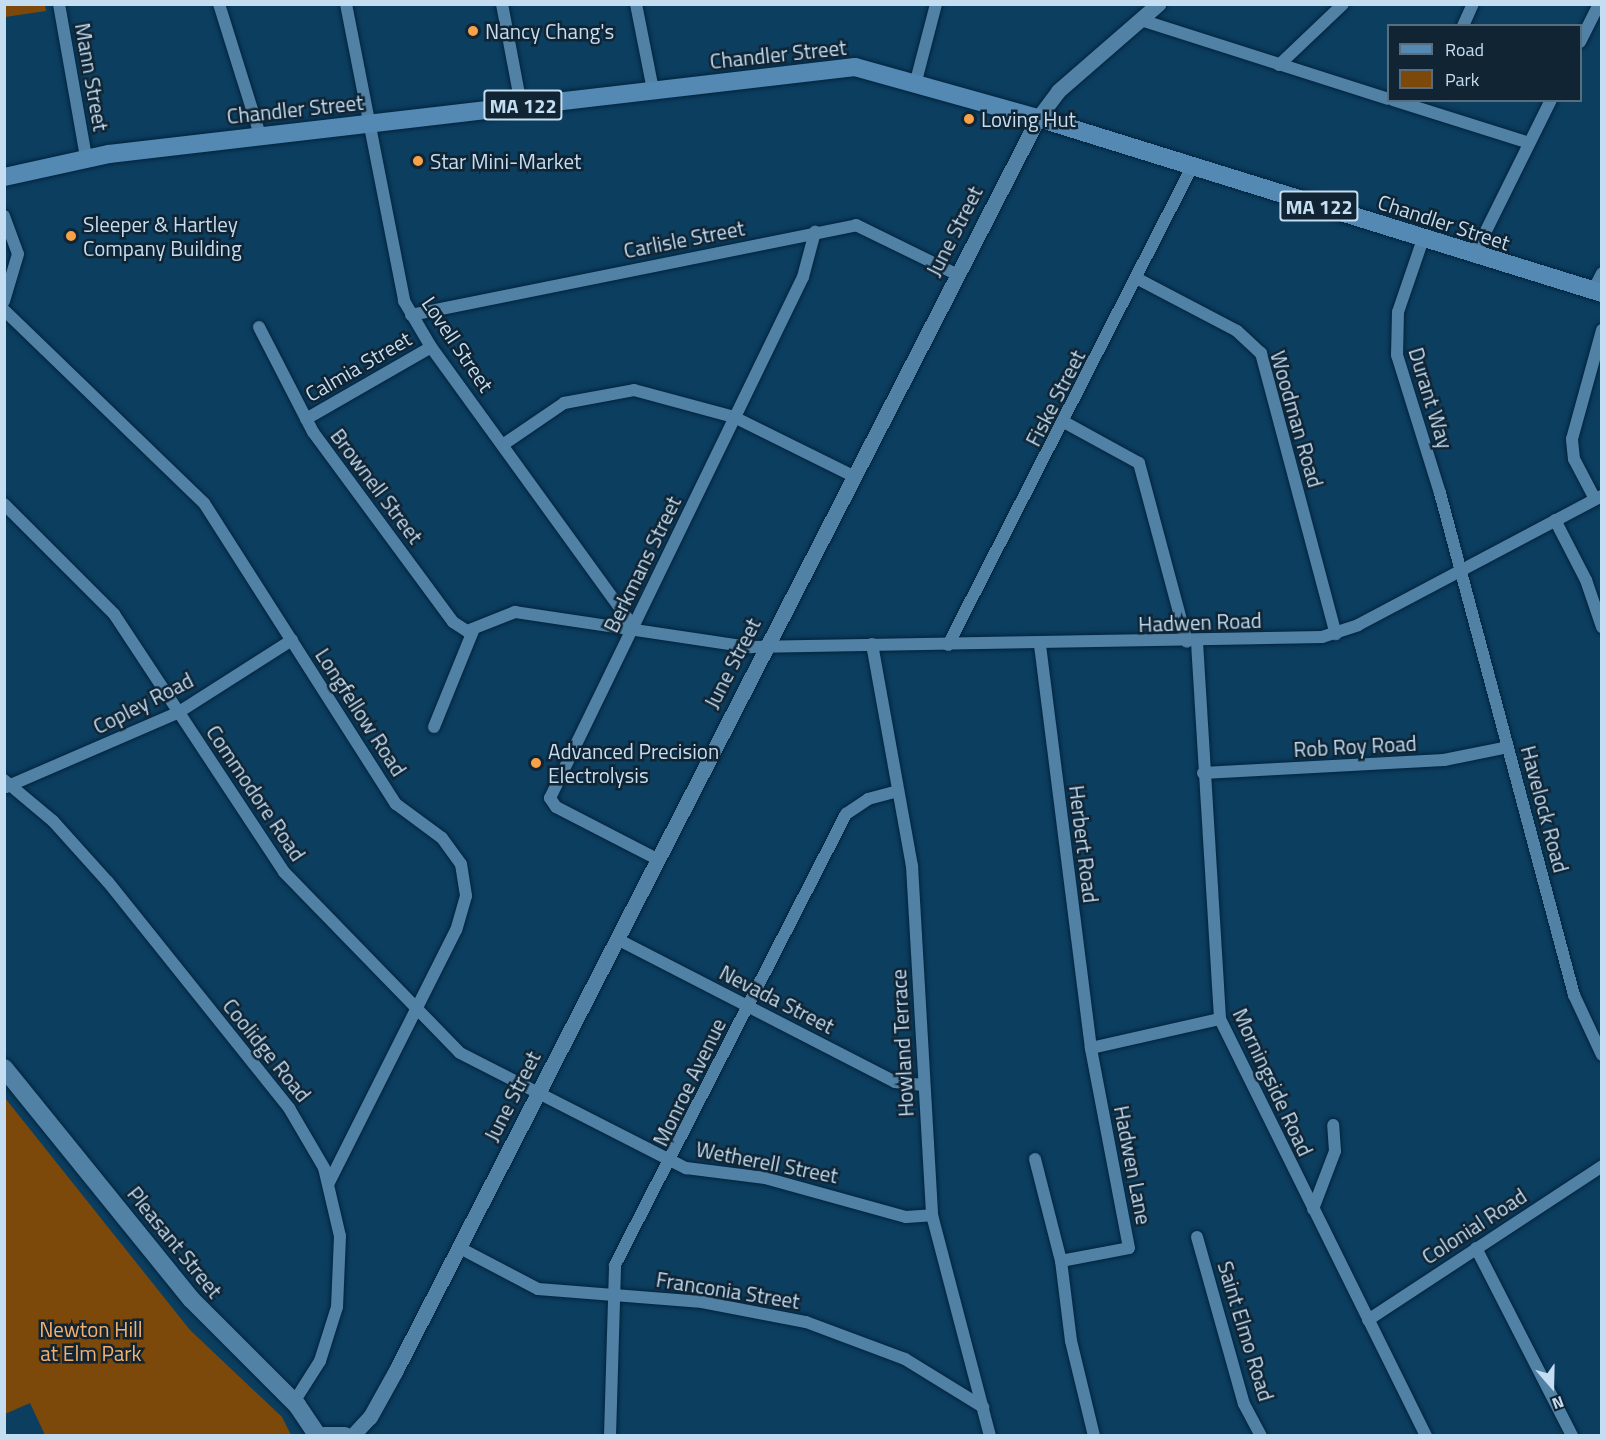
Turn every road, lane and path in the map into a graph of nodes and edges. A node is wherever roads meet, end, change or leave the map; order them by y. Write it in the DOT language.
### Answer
graph roads {
  1 [pos="59,4"];
  2 [pos="219,4"];
  3 [pos="346,4"];
  4 [pos="502,4"];
  5 [pos="636,4"];
  6 [pos="936,4"];
  7 [pos="1158,4"];
  8 [pos="1343,4"];
  9 [pos="1473,4"];
  10 [pos="1599,4"];
  11 [pos="1141,20"];
  12 [pos="1464,24"];
  13 [pos="1582,40"];
  14 [pos="1279,65"];
  15 [pos="916,81"];
  16 [pos="653,90"];
  17 [pos="1387,99"];
  18 [pos="1404,102"];
  19 [pos="1550,102"];
  20 [pos="520,105"];
  21 [pos="1423,105"];
  22 [pos="1038,118"];
  23 [pos="369,124"];
  24 [pos="260,135"];
  25 [pos="1529,143"];
  26 [pos="86,157"];
  27 [pos="1192,167"];
  28 [pos="4,177"];
  29 [pos="4,216"];
  30 [pos="815,232"];
  31 [pos="1422,239"];
  32 [pos="1474,255"];
  33 [pos="1602,273"];
  34 [pos="956,274"];
  35 [pos="1138,279"];
  36 [pos="1597,292"];
  37 [pos="4,301"];
  38 [pos="4,310"];
  39 [pos="411,315"];
  40 [pos="259,327"];
  41 [pos="1602,330"];
  42 [pos="430,347"];
  43 [pos="734,417"];
  44 [pos="306,419"];
  45 [pos="1064,422"];
  46 [pos="504,444"];
  47 [pos="851,475"];
  48 [pos="1598,497"];
  49 [pos="4,504"];
  50 [pos="1556,520"];
  51 [pos="1460,569"];
  52 [pos="633,626"];
  53 [pos="1602,627"];
  54 [pos="473,632"];
  55 [pos="1336,634"];
  56 [pos="292,640"];
  57 [pos="1192,642"];
  58 [pos="872,644"];
  59 [pos="948,645"];
  60 [pos="1040,645"];
  61 [pos="764,646"];
  62 [pos="179,712"];
  63 [pos="434,727"];
  64 [pos="1508,747"];
  65 [pos="1203,773"];
  66 [pos="7,784"];
  67 [pos="898,791"];
  68 [pos="655,858"];
  69 [pos="617,939"];
  70 [pos="747,1006"];
  71 [pos="417,1008"];
  72 [pos="1220,1019"];
  73 [pos="1091,1048"];
  74 [pos="1602,1055"];
  75 [pos="4,1068"];
  76 [pos="922,1085"];
  77 [pos="537,1091"];
  78 [pos="1333,1125"];
  79 [pos="674,1159"];
  80 [pos="1035,1159"];
  81 [pos="1601,1168"];
  82 [pos="329,1183"];
  83 [pos="1313,1209"];
  84 [pos="932,1215"];
  85 [pos="1197,1237"];
  86 [pos="458,1247"];
  87 [pos="1476,1248"];
  88 [pos="1061,1262"];
  89 [pos="614,1293"];
  90 [pos="1368,1320"];
  91 [pos="294,1402"];
  92 [pos="983,1407"];
  93 [pos="318,1436"];
  94 [pos="324,1436"];
  95 [pos="345,1436"];
  96 [pos="352,1436"];
  97 [pos="610,1436"];
  98 [pos="990,1436"];
  99 [pos="1094,1436"];
  100 [pos="1261,1436"];
  101 [pos="1426,1436"];
  102 [pos="1572,1436"];
  1 -- 26 [label="street, Mann Street"];
  2 -- 24 [label="street"];
  3 -- 23 [label="street, Lovell Street"];
  4 -- 20 [label="street"];
  5 -- 16 [label="street"];
  6 -- 15 [label="street"];
  7 -- 11 [label="street, June Street"];
  8 -- 14 [label="street"];
  9 -- 12 [label="street"];
  10 -- 13 [label="street"];
  11 -- 14 [label="street"];
  11 -- 22 [label="street, June Street"];
  14 -- 17 [label="street"];
  15 -- 16 [label="main road, Chandler Street / MA 122"];
  15 -- 22 [label="main road, Chandler Street / MA 122"];
  16 -- 20 [label="main road, Chandler Street / MA 122"];
  18 -- 21 [label="street"];
  19 -- 25 [label="street"];
  20 -- 23 [label="main road, Chandler Street / MA 122"];
  21 -- 25 [label="street"];
  22 -- 27 [label="main road, Chandler Street / MA 122"];
  22 -- 34 [label="street, June Street"];
  23 -- 24 [label="main road, Chandler Street / MA 122"];
  23 -- 39 [label="street, Lovell Street"];
  24 -- 26 [label="main road, Chandler Street / MA 122"];
  25 -- 32 [label="street"];
  26 -- 28 [label="main road, Chandler Street / MA 122"];
  27 -- 31 [label="main road, Chandler Street / MA 122"];
  27 -- 35 [label="street, Fiske Street"];
  29 -- 37 [label="street"];
  30 -- 34 [label="street, Carlisle Street"];
  30 -- 39 [label="street, Carlisle Street"];
  30 -- 43 [label="street, Berkmans Street"];
  31 -- 32 [label="main road, Chandler Street / MA 122"];
  31 -- 51 [label="street, Durant Way"];
  32 -- 36 [label="main road, Chandler Street / MA 122"];
  33 -- 36 [label="street"];
  34 -- 47 [label="street, June Street"];
  35 -- 45 [label="street, Fiske Street"];
  35 -- 55 [label="street, Woodman Road"];
  38 -- 56 [label="street, Longfellow Road"];
  39 -- 42 [label="street, Lovell Street"];
  40 -- 44 [label="street, Brownell Street"];
  41 -- 48 [label="street"];
  42 -- 44 [label="street, Calmia Street"];
  42 -- 46 [label="street, Lovell Street"];
  43 -- 46 [label="street"];
  43 -- 47 [label="street"];
  43 -- 52 [label="street, Berkmans Street"];
  44 -- 54 [label="street, Brownell Street"];
  45 -- 57 [label="street, Morningside Road"];
  45 -- 59 [label="street, Fiske Street"];
  46 -- 52 [label="street, Lovell Street"];
  47 -- 61 [label="street, June Street"];
  48 -- 50 [label="street, Hadwen Road"];
  49 -- 62 [label="street, Commodore Road"];
  50 -- 51 [label="street, Hadwen Road"];
  50 -- 53 [label="street"];
  51 -- 55 [label="street, Hadwen Road"];
  51 -- 64 [label="street, Havelock Road"];
  52 -- 54 [label="street"];
  52 -- 61 [label="street"];
  52 -- 68 [label="street, Berkmans Street"];
  54 -- 63 [label="street"];
  55 -- 57 [label="street, Hadwen Road"];
  56 -- 62 [label="street, Copley Road"];
  56 -- 71 [label="street, Longfellow Road"];
  57 -- 60 [label="street, Hadwen Road"];
  57 -- 65 [label="street, Morningside Road"];
  58 -- 59 [label="street, Hadwen Road"];
  58 -- 61 [label="street, Hadwen Road"];
  58 -- 67 [label="street, Howland Terrace"];
  59 -- 60 [label="street, Hadwen Road"];
  60 -- 73 [label="street, Herbert Road"];
  61 -- 68 [label="street, June Street"];
  62 -- 66 [label="street, Copley Road"];
  62 -- 71 [label="street, Commodore Road"];
  64 -- 65 [label="street, Rob Roy Road"];
  64 -- 74 [label="street, Havelock Road"];
  65 -- 72 [label="street, Morningside Road"];
  66 -- 82 [label="street, Coolidge Road"];
  67 -- 70 [label="street, Monroe Avenue"];
  67 -- 76 [label="street, Howland Terrace"];
  68 -- 69 [label="street, June Street"];
  69 -- 70 [label="street, Nevada Street"];
  69 -- 77 [label="street, June Street"];
  70 -- 76 [label="street, Nevada Street"];
  70 -- 79 [label="street, Monroe Avenue"];
  71 -- 77 [label="street, Commodore Road"];
  71 -- 82 [label="street, Longfellow Road"];
  72 -- 73 [label="street"];
  72 -- 83 [label="street, Morningside Road"];
  73 -- 88 [label="street, Hadwen Lane"];
  75 -- 91 [label="main road, Pleasant Street"];
  76 -- 84 [label="street, Howland Terrace"];
  77 -- 79 [label="street, Wetherell Street"];
  77 -- 86 [label="street, June Street"];
  78 -- 83 [label="street"];
  79 -- 84 [label="street, Wetherell Street"];
  79 -- 89 [label="street, Monroe Avenue"];
  80 -- 88 [label="street"];
  81 -- 87 [label="street, Colonial Road"];
  82 -- 91 [label="street, Coolidge Road"];
  83 -- 90 [label="street, Morningside Road"];
  84 -- 92 [label="street, Howland Terrace"];
  85 -- 100 [label="street, Saint Elmo Road"];
  86 -- 89 [label="street, Franconia Street"];
  86 -- 96 [label="street, June Street"];
  87 -- 90 [label="street, Colonial Road"];
  87 -- 102 [label="street"];
  88 -- 99 [label="street"];
  89 -- 92 [label="street, Franconia Street"];
  89 -- 97 [label="street, Monroe Avenue"];
  90 -- 101 [label="street, Morningside Road"];
  91 -- 93 [label="main road, Pleasant Street"];
  92 -- 98 [label="street, Howland Terrace"];
  94 -- 95 [label="main road"];
}
